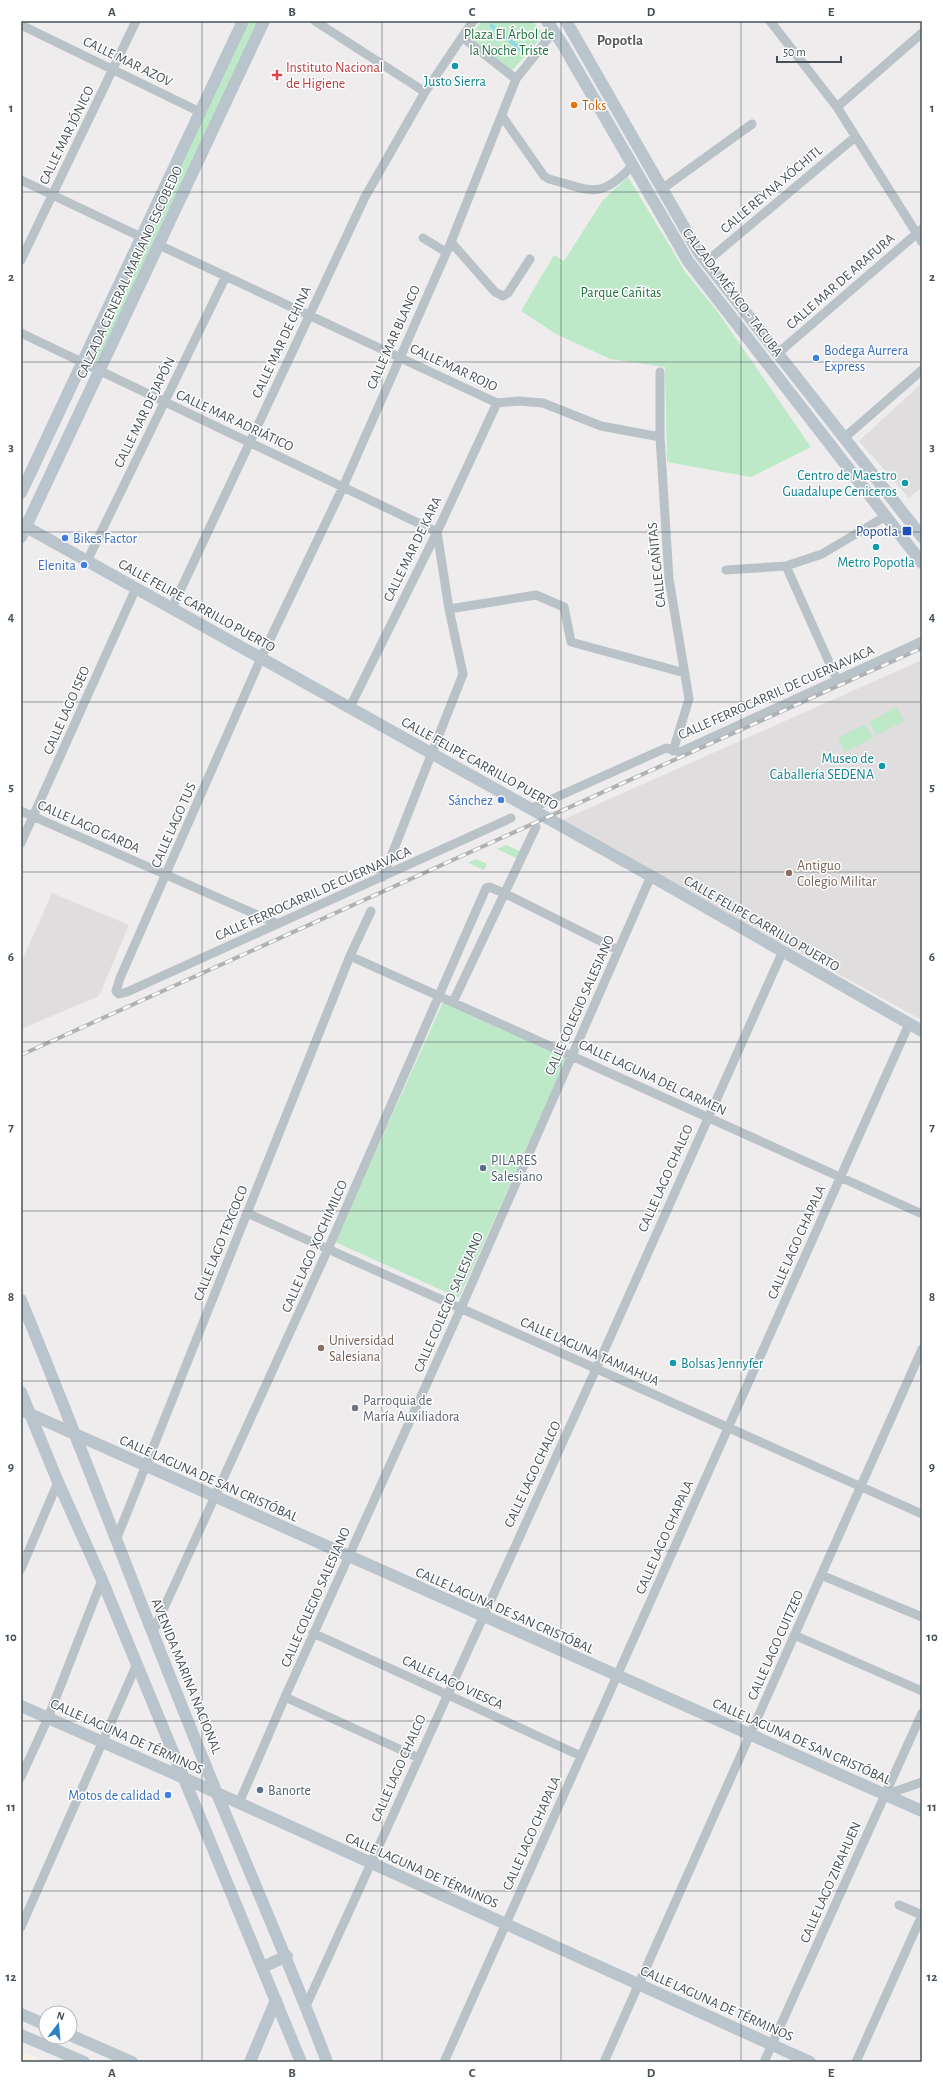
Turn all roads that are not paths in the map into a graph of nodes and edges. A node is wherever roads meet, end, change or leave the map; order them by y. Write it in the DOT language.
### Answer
graph roads {
  1 [pos="136,21"];
  2 [pos="243,21"];
  3 [pos="264,21"];
  4 [pos="315,21"];
  5 [pos="473,21"];
  6 [pos="547,21"];
  7 [pos="566,21"];
  8 [pos="770,21"];
  9 [pos="21,25"];
  10 [pos="554,31"];
  11 [pos="922,33"];
  12 [pos="462,37"];
  13 [pos="113,69"];
  14 [pos="516,79"];
  15 [pos="425,92"];
  16 [pos="836,107"];
  17 [pos="200,112"];
  18 [pos="502,116"];
  19 [pos="752,124"];
  20 [pos="854,138"];
  21 [pos="632,166"];
  22 [pos="21,180"];
  23 [pos="662,189"];
  24 [pos="52,195"];
  25 [pos="919,231"];
  26 [pos="141,237"];
  27 [pos="423,238"];
  28 [pos="450,242"];
  29 [pos="922,242"];
  30 [pos="159,245"];
  31 [pos="446,252"];
  32 [pos="530,259"];
  33 [pos="21,260"];
  34 [pos="706,262"];
  35 [pos="226,276"];
  36 [pos="308,314"];
  37 [pos="21,333"];
  38 [pos="777,354"];
  39 [pos="400,357"];
  40 [pos="82,362"];
  41 [pos="100,370"];
  42 [pos="922,370"];
  43 [pos="660,372"];
  44 [pos="164,402"];
  45 [pos="497,403"];
  46 [pos="660,437"];
  47 [pos="844,438"];
  48 [pos="250,442"];
  49 [pos="344,487"];
  50 [pos="21,493"];
  51 [pos="886,516"];
  52 [pos="23,529"];
  53 [pos="437,532"];
  54 [pos="922,537"];
  55 [pos="87,561"];
  56 [pos="922,563"];
  57 [pos="786,566"];
  58 [pos="726,570"];
  59 [pos="136,588"];
  60 [pos="172,608"];
  61 [pos="449,609"];
  62 [pos="922,641"];
  63 [pos="261,658"];
  64 [pos="685,673"];
  65 [pos="837,680"];
  66 [pos="350,707"];
  67 [pos="673,751"];
  68 [pos="432,754"];
  69 [pos="530,809"];
  70 [pos="21,811"];
  71 [pos="33,816"];
  72 [pos="512,818"];
  73 [pos="536,827"];
  74 [pos="21,843"];
  75 [pos="166,876"];
  76 [pos="651,876"];
  77 [pos="383,877"];
  78 [pos="504,893"];
  79 [pos="371,910"];
  80 [pos="278,924"];
  81 [pos="618,950"];
  82 [pos="782,953"];
  83 [pos="350,956"];
  84 [pos="127,992"];
  85 [pos="440,996"];
  86 [pos="453,1002"];
  87 [pos="910,1024"];
  88 [pos="922,1031"];
  89 [pos="572,1056"];
  90 [pos="709,1118"];
  91 [pos="840,1178"];
  92 [pos="247,1213"];
  93 [pos="922,1214"];
  94 [pos="328,1249"];
  95 [pos="21,1300"];
  96 [pos="461,1308"];
  97 [pos="922,1349"];
  98 [pos="596,1369"];
  99 [pos="21,1392"];
  100 [pos="26,1413"];
  101 [pos="728,1427"];
  102 [pos="77,1436"];
  103 [pos="146,1467"];
  104 [pos="58,1482"];
  105 [pos="861,1486"];
  106 [pos="214,1497"];
  107 [pos="922,1514"];
  108 [pos="116,1540"];
  109 [pos="348,1557"];
  110 [pos="21,1569"];
  111 [pos="821,1575"];
  112 [pos="102,1580"];
  113 [pos="483,1617"];
  114 [pos="922,1618"];
  115 [pos="153,1632"];
  116 [pos="313,1633"];
  117 [pos="794,1635"];
  118 [pos="136,1666"];
  119 [pos="617,1676"];
  120 [pos="922,1691"];
  121 [pos="448,1695"];
  122 [pos="284,1697"];
  123 [pos="21,1706"];
  124 [pos="922,1713"];
  125 [pos="48,1718"];
  126 [pos="750,1735"];
  127 [pos="103,1742"];
  128 [pos="581,1756"];
  129 [pos="419,1758"];
  130 [pos="21,1777"];
  131 [pos="184,1778"];
  132 [pos="922,1782"];
  133 [pos="217,1793"];
  134 [pos="885,1795"];
  135 [pos="239,1803"];
  136 [pos="922,1811"];
  137 [pos="371,1863"];
  138 [pos="899,1905"];
  139 [pos="922,1915"];
  140 [pos="506,1924"];
  141 [pos="21,1927"];
  142 [pos="286,1956"];
  143 [pos="263,1967"];
  144 [pos="639,1984"];
  145 [pos="276,2000"];
  146 [pos="306,2006"];
  147 [pos="21,2014"];
  148 [pos="38,2021"];
  149 [pos="21,2035"];
  150 [pos="78,2038"];
  151 [pos="772,2045"];
  152 [pos="84,2062"];
  153 [pos="132,2062"];
  154 [pos="250,2062"];
  155 [pos="301,2062"];
  156 [pos="327,2062"];
  157 [pos="444,2062"];
  158 [pos="604,2062"];
  159 [pos="764,2062"];
  160 [pos="810,2062"];
  161 [pos="856,2062"];
  1 -- 13 [label="street, CALLE MAR JÓNICO"];
  2 -- 17 [label="main road, CALZADA GENERAL MARIANO ESCOBEDO"];
  3 -- 30 [label="main road, CALZADA GENERAL MARIANO ESCOBEDO"];
  4 -- 15 [label="street"];
  5 -- 12 [label="street, CALLE MAR DE CHINA"];
  6 -- 10 [label="main road, CALZADA MÉXICO - TACUBA"];
  7 -- 23 [label="main road, CALZADA MÉXICO - TACUBA"];
  8 -- 16 [label="street"];
  9 -- 13 [label="street, CALLE MAR AZOV"];
  10 -- 14 [label="street, CALLE MAR BLANCO"];
  10 -- 21 [label="main road, CALZADA MÉXICO - TACUBA"];
  11 -- 16 [label="street"];
  12 -- 14 [label="street"];
  12 -- 15 [label="street, CALLE MAR DE CHINA"];
  13 -- 17 [label="street, CALLE MAR AZOV"];
  13 -- 24 [label="street, CALLE MAR JÓNICO"];
  14 -- 18 [label="street, CALLE MAR BLANCO"];
  15 -- 36 [label="street, CALLE MAR DE CHINA"];
  16 -- 20 [label="street"];
  17 -- 26 [label="main road, CALZADA GENERAL MARIANO ESCOBEDO"];
  18 -- 21 [label="street"];
  18 -- 28 [label="street, CALLE MAR BLANCO"];
  19 -- 23 [label="street"];
  20 -- 25 [label="street"];
  20 -- 34 [label="street, CALLE REYNA XÓCHITL"];
  21 -- 51 [label="main road, CALZADA MÉXICO - TACUBA"];
  22 -- 24 [label="street"];
  23 -- 34 [label="main road, CALZADA MÉXICO - TACUBA"];
  24 -- 26 [label="street"];
  24 -- 33 [label="street, CALLE MAR JÓNICO"];
  25 -- 29 [label="street"];
  25 -- 38 [label="street, CALLE MAR DE ARAFURA"];
  26 -- 40 [label="main road, CALZADA GENERAL MARIANO ESCOBEDO"];
  27 -- 31 [label="street"];
  28 -- 31 [label="street, CALLE MAR BLANCO"];
  28 -- 32 [label="street"];
  30 -- 35 [label="street, CALLE MAR ROJO"];
  30 -- 41 [label="main road, CALZADA GENERAL MARIANO ESCOBEDO"];
  31 -- 39 [label="street, CALLE MAR BLANCO"];
  34 -- 38 [label="main road, CALZADA MÉXICO - TACUBA"];
  35 -- 36 [label="street, CALLE MAR ROJO"];
  35 -- 44 [label="street, CALLE MAR DE JAPÓN"];
  36 -- 39 [label="street, CALLE MAR ROJO"];
  36 -- 48 [label="street, CALLE MAR DE CHINA"];
  37 -- 40 [label="street, CALLE MAR ADRIÁTICO"];
  38 -- 47 [label="main road, CALZADA MÉXICO - TACUBA"];
  39 -- 45 [label="street, CALLE MAR ROJO"];
  39 -- 49 [label="street, CALLE MAR BLANCO"];
  40 -- 41 [label="street, CALLE MAR ADRIÁTICO"];
  40 -- 50 [label="main road, CALZADA GENERAL MARIANO ESCOBEDO"];
  41 -- 44 [label="street, CALLE MAR ADRIÁTICO"];
  41 -- 52 [label="main road, CALZADA GENERAL MARIANO ESCOBEDO"];
  42 -- 47 [label="street"];
  43 -- 46 [label="street, CALLE CAÑITAS"];
  44 -- 48 [label="street, CALLE MAR ADRIÁTICO"];
  44 -- 55 [label="street, CALLE MAR DE JAPÓN"];
  45 -- 46 [label="street, CALLE MAR ROJO"];
  45 -- 53 [label="street, CALLE MAR DE KARA"];
  46 -- 64 [label="street, CALLE CAÑITAS"];
  47 -- 54 [label="main road, CALZADA MÉXICO - TACUBA"];
  48 -- 49 [label="street, CALLE MAR ADRIÁTICO"];
  48 -- 60 [label="street, CALLE MAR DE CHINA"];
  49 -- 53 [label="street, CALLE MAR ADRIÁTICO"];
  49 -- 63 [label="street, CALLE MAR BLANCO"];
  51 -- 56 [label="main road, CALZADA MÉXICO - TACUBA"];
  51 -- 57 [label="street"];
  52 -- 55 [label="main road, CALLE FELIPE CARRILLO PUERTO"];
  53 -- 61 [label="street"];
  53 -- 66 [label="street, CALLE MAR DE KARA"];
  55 -- 59 [label="main road, CALLE FELIPE CARRILLO PUERTO"];
  57 -- 58 [label="street"];
  57 -- 65 [label="street"];
  59 -- 60 [label="main road, CALLE FELIPE CARRILLO PUERTO"];
  59 -- 71 [label="street, CALLE LAGO ISEO"];
  60 -- 63 [label="main road, CALLE FELIPE CARRILLO PUERTO"];
  61 -- 64 [label="street"];
  61 -- 68 [label="street"];
  62 -- 65 [label="street, CALLE FERROCARRIL DE CUERNAVACA"];
  63 -- 66 [label="main road, CALLE FELIPE CARRILLO PUERTO"];
  63 -- 75 [label="street, CALLE LAGO TUS"];
  64 -- 67 [label="street, CALLE CAÑITAS"];
  65 -- 67 [label="street, CALLE FERROCARRIL DE CUERNAVACA"];
  66 -- 68 [label="main road, CALLE FELIPE CARRILLO PUERTO"];
  67 -- 69 [label="street, CALLE FERROCARRIL DE CUERNAVACA"];
  68 -- 69 [label="main road, CALLE FELIPE CARRILLO PUERTO"];
  68 -- 77 [label="street"];
  69 -- 76 [label="main road, CALLE FELIPE CARRILLO PUERTO"];
  70 -- 71 [label="street, CALLE LAGO GARDA"];
  71 -- 74 [label="street, CALLE LAGO ISEO"];
  71 -- 75 [label="street, CALLE LAGO GARDA"];
  72 -- 77 [label="street, CALLE FERROCARRIL DE CUERNAVACA"];
  73 -- 78 [label="street"];
  75 -- 80 [label="street, CALLE LAGO GARDA"];
  75 -- 84 [label="street, CALLE LAGO TUS"];
  76 -- 81 [label="street, CALLE COLEGIO SALESIANO"];
  76 -- 82 [label="main road, CALLE FELIPE CARRILLO PUERTO"];
  77 -- 80 [label="street, CALLE FERROCARRIL DE CUERNAVACA"];
  78 -- 81 [label="street"];
  78 -- 85 [label="street, CALLE LAGO XOCHIMILCO"];
  78 -- 86 [label="street"];
  79 -- 83 [label="street, CALLE LAGO TEXCOCO"];
  80 -- 84 [label="street, CALLE FERROCARRIL DE CUERNAVACA"];
  81 -- 89 [label="street, CALLE COLEGIO SALESIANO"];
  82 -- 87 [label="main road, CALLE FELIPE CARRILLO PUERTO"];
  82 -- 90 [label="street, CALLE LAGO CHALCO"];
  83 -- 85 [label="street, CALLE LAGUNA DEL CARMEN"];
  83 -- 92 [label="street, CALLE LAGO TEXCOCO"];
  85 -- 86 [label="street, CALLE LAGUNA DEL CARMEN"];
  85 -- 94 [label="street, CALLE LAGO XOCHIMILCO"];
  86 -- 89 [label="street, CALLE LAGUNA DEL CARMEN"];
  87 -- 88 [label="main road, CALLE FELIPE CARRILLO PUERTO"];
  87 -- 91 [label="street, CALLE LAGO CHAPALA"];
  89 -- 90 [label="street, CALLE LAGUNA DEL CARMEN"];
  89 -- 96 [label="street, CALLE COLEGIO SALESIANO"];
  90 -- 91 [label="street, CALLE LAGUNA DEL CARMEN"];
  90 -- 98 [label="street, CALLE LAGO CHALCO"];
  91 -- 93 [label="street, CALLE LAGUNA DEL CARMEN"];
  91 -- 101 [label="street, CALLE LAGO CHAPALA"];
  92 -- 94 [label="street, CALLE LAGUNA TAMIAHUA"];
  92 -- 103 [label="street, CALLE LAGO TEXCOCO"];
  94 -- 96 [label="street, CALLE LAGUNA TAMIAHUA"];
  94 -- 106 [label="street, CALLE LAGO XOCHIMILCO"];
  95 -- 102 [label="main road, AVENIDA MARINA NACIONAL"];
  96 -- 98 [label="street, CALLE LAGUNA TAMIAHUA"];
  96 -- 109 [label="street, CALLE COLEGIO SALESIANO"];
  97 -- 105 [label="street, CALLE LAGO CUITZEO"];
  98 -- 101 [label="street, CALLE LAGUNA TAMIAHUA"];
  98 -- 113 [label="street, CALLE LAGO CHALCO"];
  99 -- 100 [label="main road"];
  100 -- 102 [label="main road, CALLE LAGUNA DE SAN CRISTÓBAL"];
  100 -- 104 [label="main road"];
  101 -- 105 [label="street, CALLE LAGUNA TAMIAHUA"];
  101 -- 119 [label="street, CALLE LAGO CHAPALA"];
  102 -- 103 [label="main road, CALLE LAGUNA DE SAN CRISTÓBAL"];
  102 -- 108 [label="main road, AVENIDA MARINA NACIONAL"];
  103 -- 106 [label="main road, CALLE LAGUNA DE SAN CRISTÓBAL"];
  103 -- 108 [label="street, CALLE LAGO TEXCOCO"];
  104 -- 110 [label="street"];
  104 -- 112 [label="main road"];
  105 -- 107 [label="street, CALLE LAGUNA TAMIAHUA"];
  105 -- 111 [label="street, CALLE LAGO CUITZEO"];
  106 -- 109 [label="main road, CALLE LAGUNA DE SAN CRISTÓBAL"];
  106 -- 115 [label="street, CALLE LAGO XOCHIMILCO"];
  108 -- 115 [label="main road, AVENIDA MARINA NACIONAL"];
  109 -- 113 [label="main road, CALLE LAGUNA DE SAN CRISTÓBAL"];
  109 -- 116 [label="street, CALLE COLEGIO SALESIANO"];
  111 -- 114 [label="street"];
  111 -- 117 [label="street, CALLE LAGO CUITZEO"];
  112 -- 118 [label="main road"];
  112 -- 125 [label="street"];
  113 -- 119 [label="main road, CALLE LAGUNA DE SAN CRISTÓBAL"];
  113 -- 121 [label="street, CALLE LAGO CHALCO"];
  115 -- 133 [label="main road, AVENIDA MARINA NACIONAL"];
  116 -- 121 [label="street, CALLE LAGO VIESCA"];
  116 -- 122 [label="street, CALLE COLEGIO SALESIANO"];
  117 -- 120 [label="street"];
  117 -- 126 [label="street, CALLE LAGO CUITZEO"];
  118 -- 127 [label="street"];
  118 -- 131 [label="main road"];
  119 -- 126 [label="main road, CALLE LAGUNA DE SAN CRISTÓBAL"];
  119 -- 128 [label="street, CALLE LAGO CHAPALA"];
  121 -- 128 [label="street, CALLE LAGO VIESCA"];
  121 -- 129 [label="street, CALLE LAGO CHALCO"];
  122 -- 129 [label="street"];
  122 -- 135 [label="street, CALLE COLEGIO SALESIANO"];
  123 -- 125 [label="main road, CALLE LAGUNA DE TÉRMINOS"];
  124 -- 134 [label="street, CALLE LAGO ZIRAHUEN"];
  125 -- 127 [label="main road, CALLE LAGUNA DE TÉRMINOS"];
  125 -- 130 [label="street"];
  126 -- 134 [label="main road, CALLE LAGUNA DE SAN CRISTÓBAL"];
  126 -- 144 [label="street, CALLE LAGO CUITZEO"];
  127 -- 131 [label="main road, CALLE LAGUNA DE TÉRMINOS"];
  127 -- 141 [label="street"];
  128 -- 140 [label="street, CALLE LAGO CHAPALA"];
  129 -- 137 [label="street, CALLE LAGO CHALCO"];
  131 -- 133 [label="main road, CALLE LAGUNA DE TÉRMINOS"];
  131 -- 143 [label="main road"];
  132 -- 134 [label="street"];
  133 -- 135 [label="main road, CALLE LAGUNA DE TÉRMINOS"];
  133 -- 142 [label="main road, AVENIDA MARINA NACIONAL"];
  134 -- 136 [label="main road, CALLE LAGUNA DE SAN CRISTÓBAL"];
  134 -- 151 [label="street, CALLE LAGO ZIRAHUEN"];
  135 -- 137 [label="main road, CALLE LAGUNA DE TÉRMINOS"];
  137 -- 140 [label="main road, CALLE LAGUNA DE TÉRMINOS"];
  137 -- 146 [label="street, CALLE LAGO CHALCO"];
  138 -- 139 [label="street"];
  139 -- 161 [label="street"];
  140 -- 144 [label="main road, CALLE LAGUNA DE TÉRMINOS"];
  140 -- 157 [label="street, CALLE LAGO CHAPALA"];
  142 -- 143 [label="main road"];
  142 -- 146 [label="main road, AVENIDA MARINA NACIONAL"];
  143 -- 145 [label="main road"];
  144 -- 151 [label="main road, CALLE LAGUNA DE TÉRMINOS"];
  144 -- 158 [label="street, CALLE LAGO CUITZEO"];
  145 -- 154 [label="main road"];
  145 -- 155 [label="main road"];
  146 -- 156 [label="main road, AVENIDA MARINA NACIONAL"];
  147 -- 148 [label="main road"];
  149 -- 152 [label="main road"];
  150 -- 153 [label="main road"];
  151 -- 159 [label="street, CALLE LAGO ZIRAHUEN"];
  151 -- 160 [label="main road, CALLE LAGUNA DE TÉRMINOS"];
}
